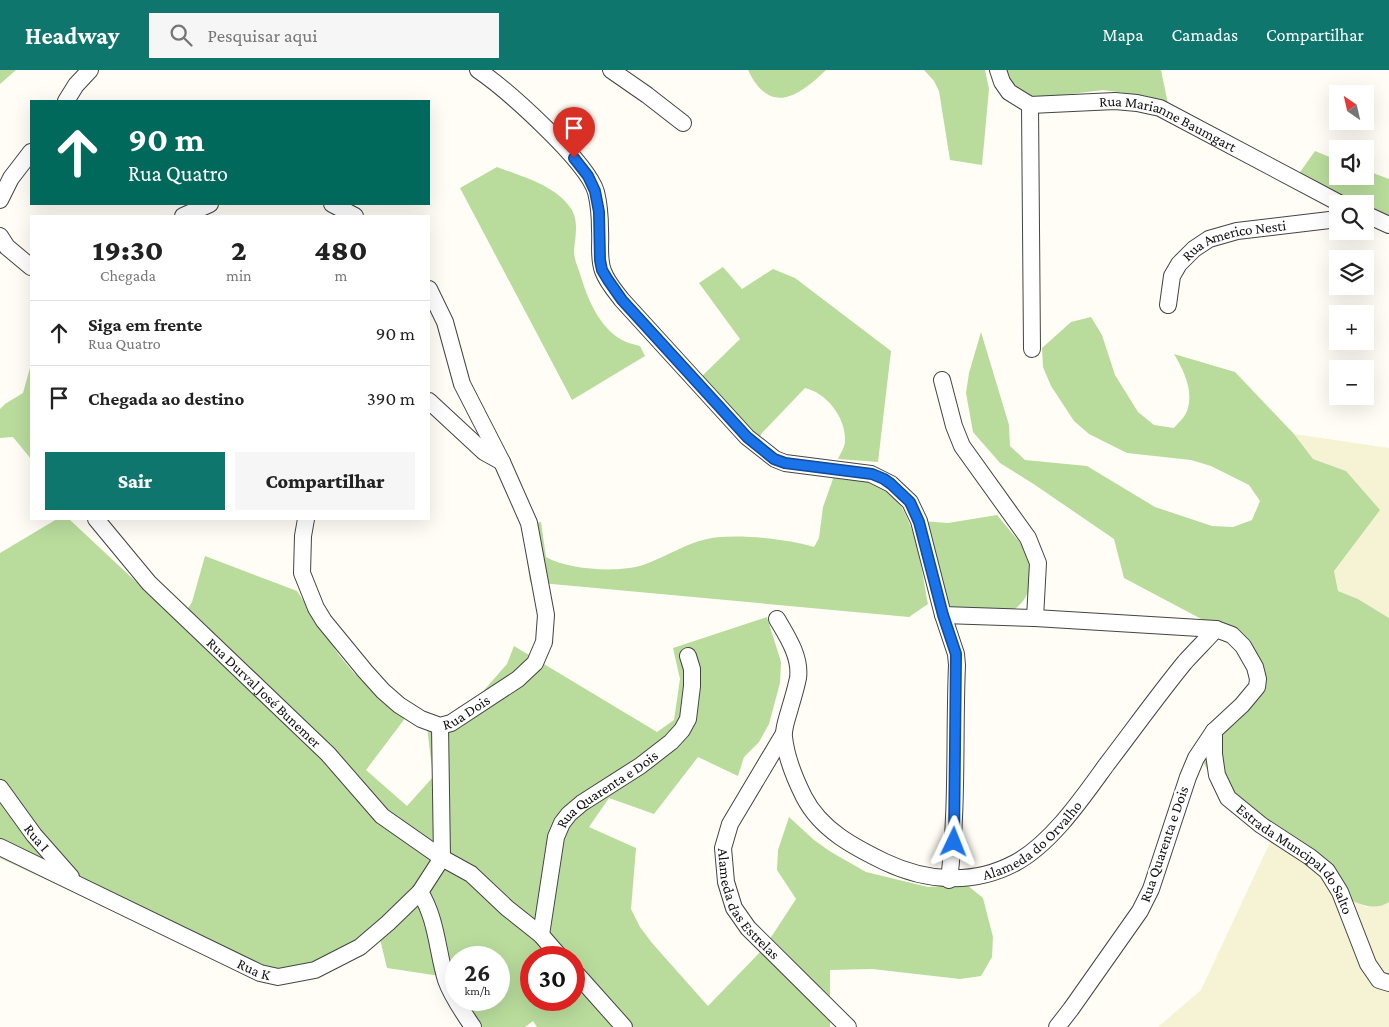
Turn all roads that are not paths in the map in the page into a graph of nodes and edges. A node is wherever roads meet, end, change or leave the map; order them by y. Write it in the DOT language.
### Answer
graph roads {
  1 [pos="90,70"];
  2 [pos="478,70"];
  3 [pos="611,70"];
  4 [pos="998,70"];
  5 [pos="76,78"];
  6 [pos="66,100"];
  7 [pos="1030,105"];
  8 [pos="683,123"];
  9 [pos="30,153"];
  10 [pos="1329,198"];
  11 [pos="0,200"];
  12 [pos="208,205"];
  13 [pos="334,205"];
  14 [pos="185,215"];
  15 [pos="353,215"];
  16 [pos="1374,218"];
  17 [pos="1329,220"];
  18 [pos="1389,225"];
  19 [pos="0,236"];
  20 [pos="30,267"];
  21 [pos="430,290"];
  22 [pos="1168,305"];
  23 [pos="1032,349"];
  24 [pos="942,380"];
  25 [pos="430,402"];
  26 [pos="502,462"];
  27 [pos="97,520"];
  28 [pos="306,520"];
  29 [pos="943,615"];
  30 [pos="1035,618"];
  31 [pos="777,619"];
  32 [pos="1216,629"];
  33 [pos="688,656"];
  34 [pos="440,726"];
  35 [pos="1214,732"];
  36 [pos="783,735"];
  37 [pos="0,788"];
  38 [pos="0,847"];
  39 [pos="442,858"];
  40 [pos="949,880"];
  41 [pos="80,886"];
  42 [pos="420,892"];
  43 [pos="541,935"];
  44 [pos="551,946"];
  45 [pos="585,983"];
  46 [pos="1389,984"];
  47 [pos="473,1027"];
  48 [pos="624,1027"];
  49 [pos="848,1027"];
  50 [pos="1057,1027"];
  1 -- 5 [label="street"];
  2 -- 29 [label="street"];
  3 -- 8 [label="street"];
  4 -- 7 [label="street"];
  5 -- 6 [label="street"];
  7 -- 10 [label="street, Rua Marianne Baumgart"];
  7 -- 23 [label="street"];
  9 -- 11 [label="street"];
  12 -- 14 [label="street"];
  13 -- 15 [label="street"];
  16 -- 18 [label="street"];
  17 -- 22 [label="street, Rua Americo Nesti"];
  19 -- 20 [label="street"];
  21 -- 26 [label="street, Rua Dois"];
  24 -- 30 [label="street"];
  25 -- 26 [label="street"];
  26 -- 34 [label="street, Rua Dois"];
  27 -- 39 [label="street, Rua Durval José Bunemer"];
  28 -- 34 [label="street, Rua Dois"];
  29 -- 30 [label="street"];
  29 -- 40 [label="street"];
  30 -- 32 [label="street"];
  31 -- 36 [label="street, Alameda do Orvalho"];
  32 -- 35 [label="street, Rua Quarenta e Dois"];
  32 -- 40 [label="street, Alameda do Orvalho"];
  33 -- 43 [label="street, Rua Quarenta e Dois"];
  34 -- 39 [label="street"];
  35 -- 46 [label="street, Estrada Muncipal do Salto"];
  35 -- 50 [label="street, Rua Quarenta e Dois"];
  36 -- 40 [label="street, Alameda do Orvalho"];
  36 -- 49 [label="street, Alameda das Estrelas"];
  37 -- 41 [label="street, Rua I"];
  38 -- 41 [label="street, Rua K"];
  39 -- 42 [label="street, Rua K"];
  39 -- 43 [label="street"];
  41 -- 42 [label="street, Rua K"];
  42 -- 47 [label="street"];
  43 -- 44 [label="street"];
  45 -- 48 [label="street"];
}
